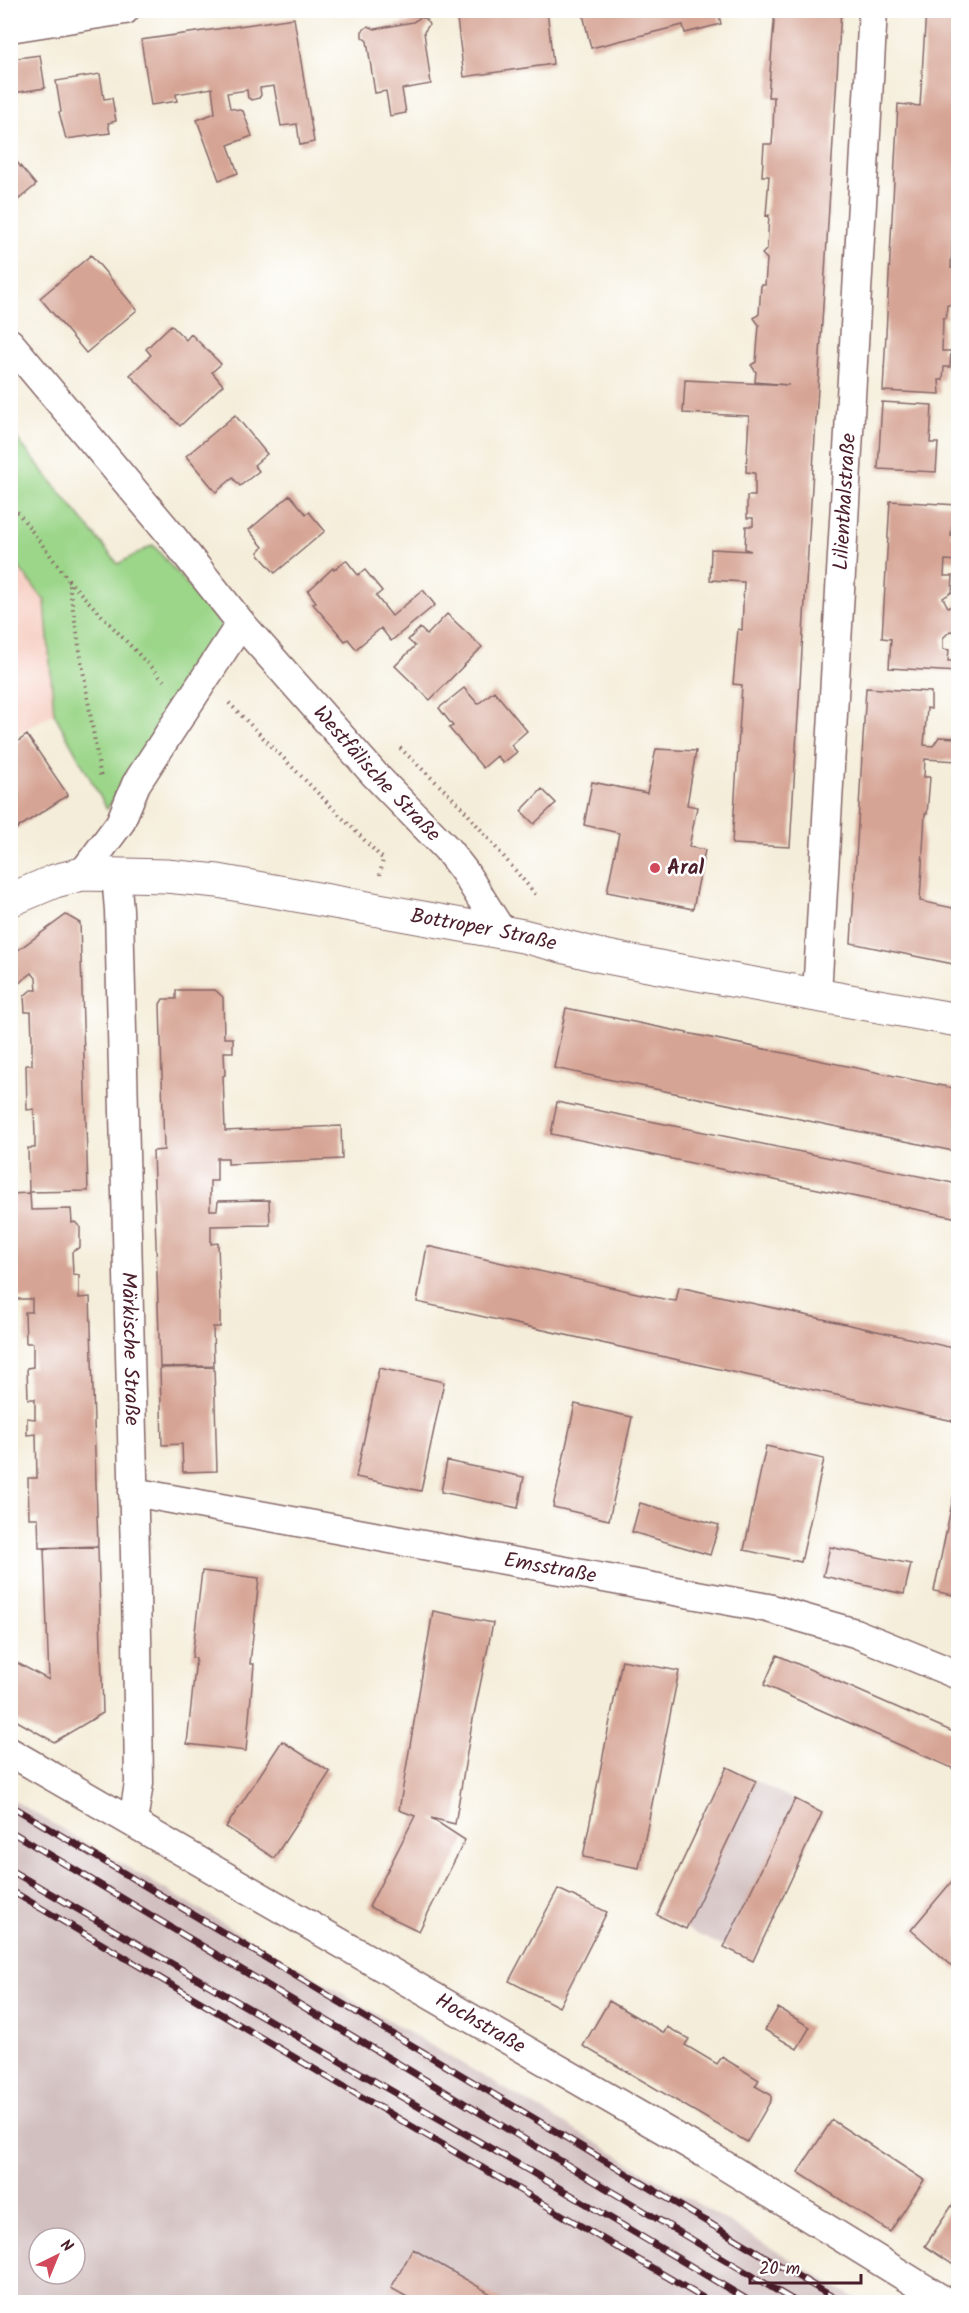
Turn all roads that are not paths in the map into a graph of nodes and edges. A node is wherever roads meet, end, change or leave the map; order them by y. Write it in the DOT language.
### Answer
graph roads {
  1 [pos="125,10"];
  2 [pos="873,10"];
  3 [pos="10,27"];
  4 [pos="10,343"];
  5 [pos="241,623"];
  6 [pos="82,874"];
  7 [pos="116,875"];
  8 [pos="10,900"];
  9 [pos="501,932"];
  10 [pos="817,995"];
  11 [pos="958,1020"];
  12 [pos="133,1492"];
  13 [pos="958,1675"];
  14 [pos="10,1752"];
  15 [pos="133,1822"];
  16 [pos="946,2302"];
  1 -- 3 [label="street"];
  2 -- 10 [label="street, Lilienthalstraße"];
  4 -- 5 [label="street, Westfälische Straße"];
  5 -- 6 [label="street"];
  5 -- 9 [label="street, Westfälische Straße"];
  6 -- 7 [label="main road, Bottroper Straße"];
  6 -- 8 [label="main road, Bottroper Straße"];
  7 -- 9 [label="main road, Bottroper Straße"];
  7 -- 12 [label="street, Märkische Straße"];
  9 -- 10 [label="main road, Bottroper Straße"];
  10 -- 11 [label="main road, Bottroper Straße"];
  12 -- 13 [label="street, Emsstraße"];
  12 -- 15 [label="street, Märkische Straße"];
  14 -- 15 [label="street, Hochstraße"];
  15 -- 16 [label="street, Hochstraße"];
}
